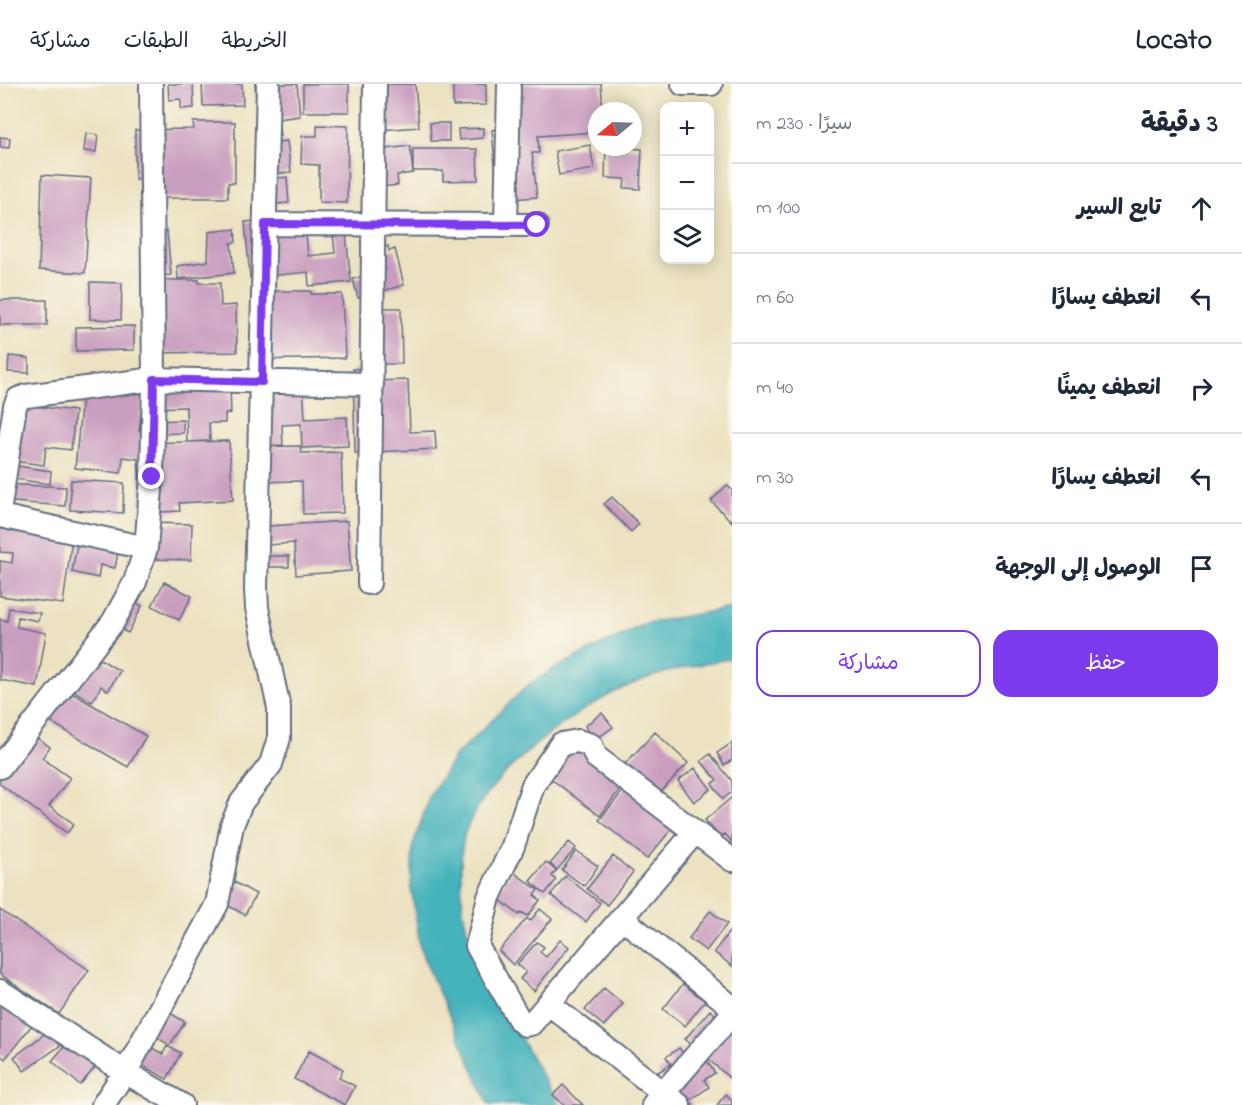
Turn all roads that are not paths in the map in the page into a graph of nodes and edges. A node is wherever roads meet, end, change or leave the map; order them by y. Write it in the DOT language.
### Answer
graph roads {
  1 [pos="151,84"];
  2 [pos="268,84"];
  3 [pos="375,84"];
  4 [pos="509,84"];
  5 [pos="683,84"];
  6 [pos="709,84"];
  7 [pos="265,224"];
  8 [pos="375,225"];
  9 [pos="506,225"];
  10 [pos="537,225"];
  11 [pos="154,379"];
  12 [pos="262,382"];
  13 [pos="372,384"];
  14 [pos="0,506"];
  15 [pos="0,516"];
  16 [pos="146,548"];
  17 [pos="369,583"];
  18 [pos="2,760"];
  19 [pos="695,832"];
  20 [pos="732,860"];
  21 [pos="622,918"];
  22 [pos="0,991"];
  23 [pos="549,1004"];
  24 [pos="732,1007"];
  25 [pos="732,1014"];
  26 [pos="125,1072"];
  27 [pos="665,1101"];
  28 [pos="103,1105"];
  29 [pos="182,1105"];
  1 -- 11 [label="street"];
  2 -- 7 [label="street"];
  3 -- 8 [label="street"];
  4 -- 9 [label="street"];
  5 -- 6 [label="street"];
  7 -- 8 [label="street"];
  7 -- 12 [label="street"];
  8 -- 9 [label="street"];
  8 -- 13 [label="street"];
  9 -- 10 [label="street"];
  11 -- 12 [label="street"];
  11 -- 14 [label="street"];
  11 -- 16 [label="street"];
  12 -- 13 [label="street"];
  12 -- 26 [label="street"];
  13 -- 17 [label="street"];
  15 -- 16 [label="street"];
  16 -- 18 [label="street"];
  19 -- 20 [label="street"];
  19 -- 21 [label="street"];
  19 -- 23 [label="street"];
  21 -- 23 [label="street"];
  21 -- 24 [label="street"];
  22 -- 26 [label="street"];
  23 -- 27 [label="street"];
  25 -- 27 [label="street"];
  26 -- 28 [label="street"];
  26 -- 29 [label="street"];
}
